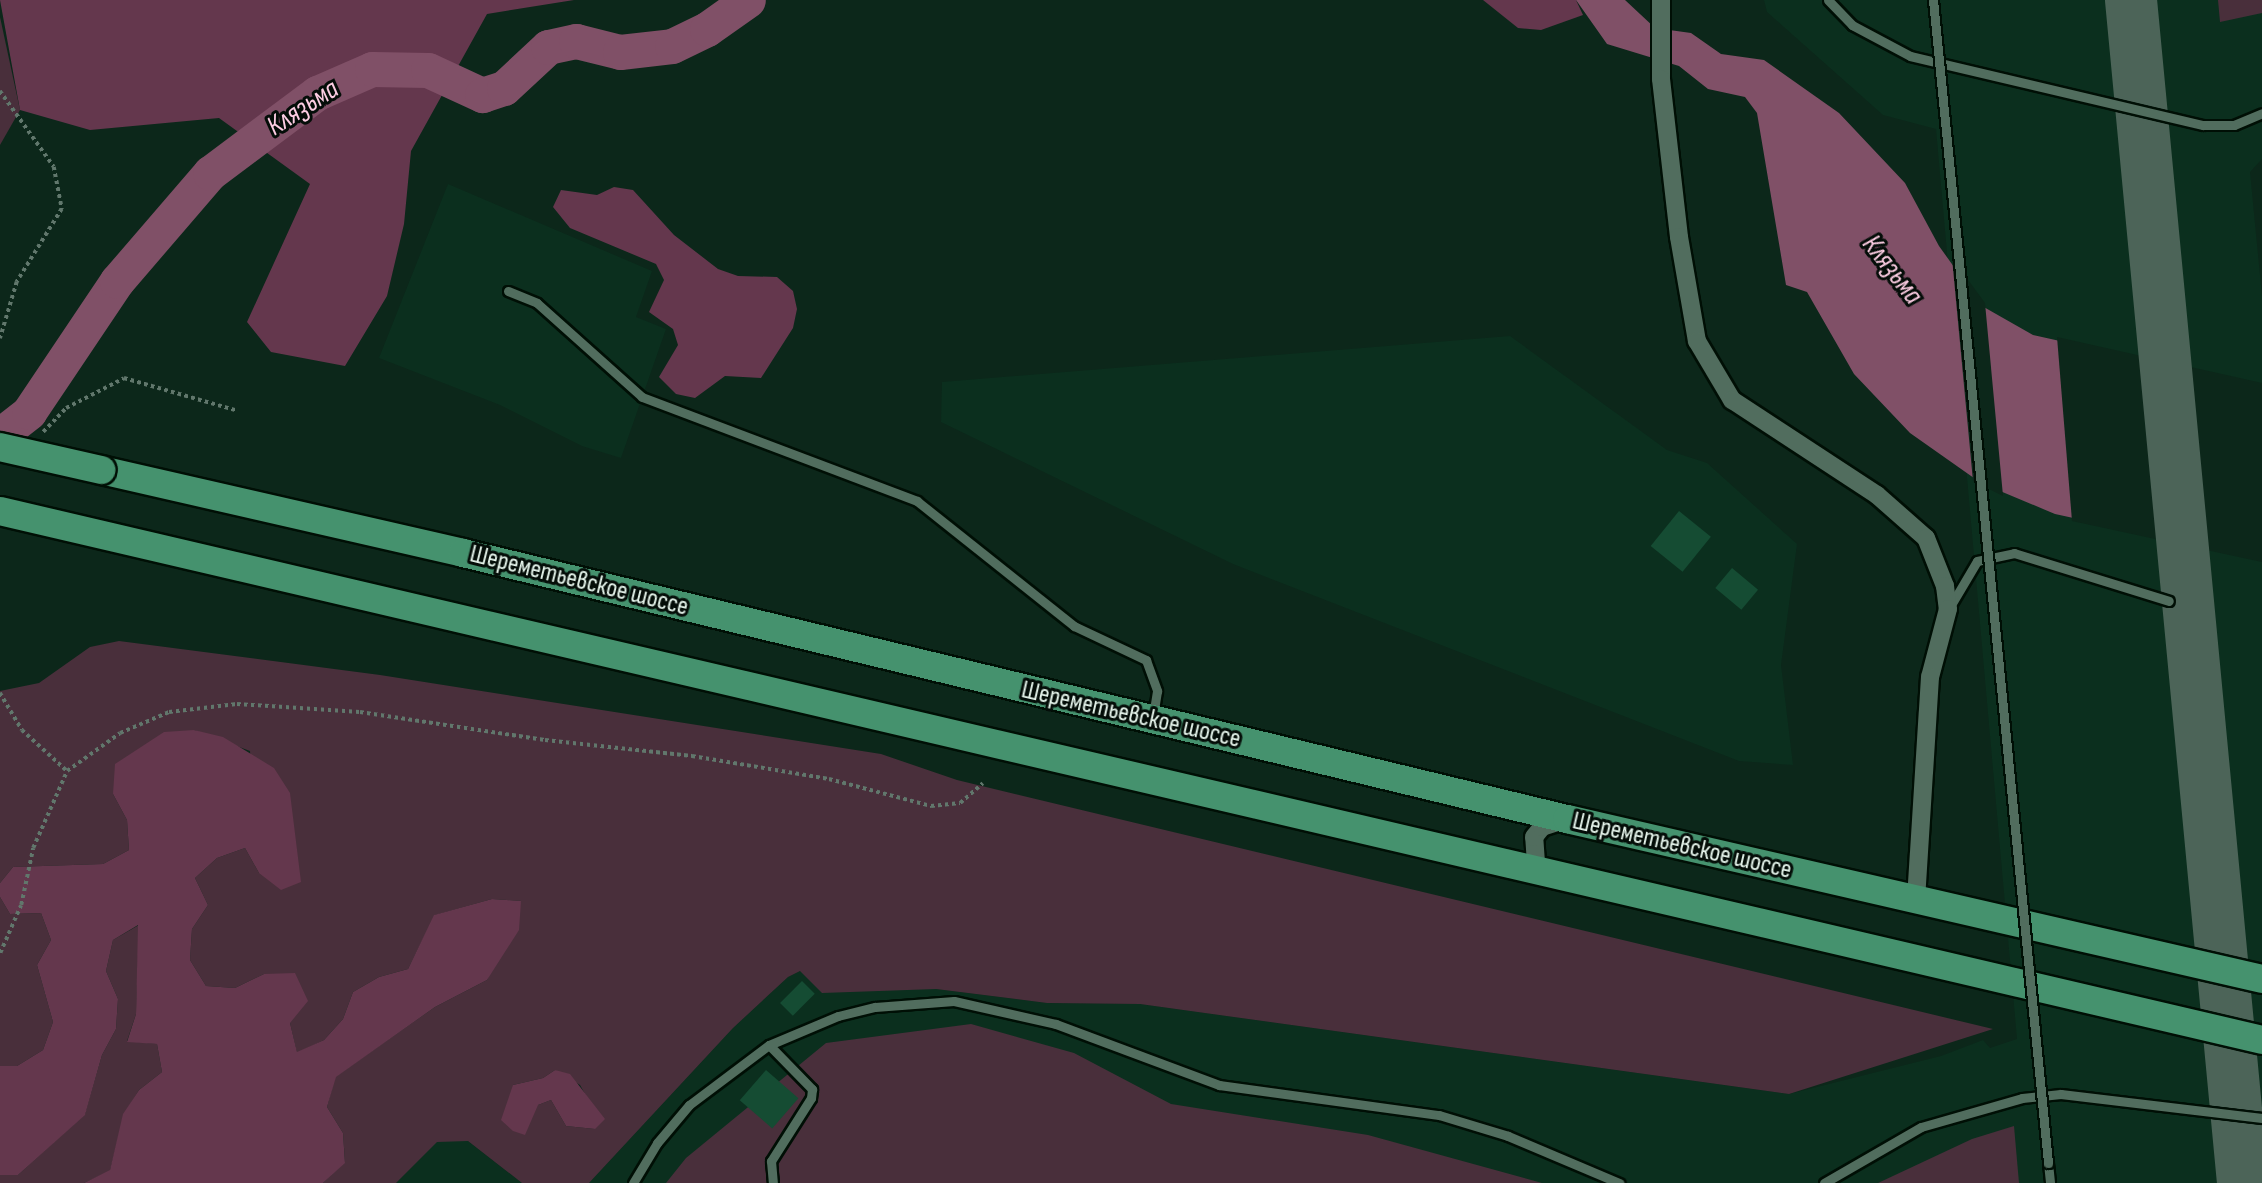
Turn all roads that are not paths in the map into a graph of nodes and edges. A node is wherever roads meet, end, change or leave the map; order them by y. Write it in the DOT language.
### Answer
graph roads {
  1 [pos="1661,0"];
  2 [pos="1828,0"];
  3 [pos="1933,0"];
  4 [pos="2262,113"];
  5 [pos="508,291"];
  6 [pos="0,447"];
  7 [pos="0,511"];
  8 [pos="2169,601"];
  9 [pos="1948,609"];
  10 [pos="1152,719"];
  11 [pos="1567,819"];
  12 [pos="1558,878"];
  13 [pos="1916,900"];
  14 [pos="2262,979"];
  15 [pos="2262,1040"];
  16 [pos="769,1045"];
  17 [pos="2262,1118"];
  18 [pos="632,1183"];
  19 [pos="772,1183"];
  20 [pos="1619,1183"];
  21 [pos="1824,1183"];
  22 [pos="2050,1183"];
  1 -- 9 [label="street"];
  2 -- 4 [label="lane"];
  3 -- 22 [label="lane, bridge"];
  5 -- 10 [label="lane"];
  6 -- 10 [label="main road, Шереметьевское шоссе, bridge"];
  7 -- 12 [label="main road"];
  8 -- 9 [label="lane"];
  9 -- 13 [label="street"];
  10 -- 11 [label="main road, Шереметьевское шоссе"];
  11 -- 12 [label="street"];
  11 -- 13 [label="main road, Шереметьевское шоссе"];
  12 -- 15 [label="main road"];
  13 -- 14 [label="main road, Шереметьевское шоссе"];
  16 -- 18 [label="lane"];
  16 -- 19 [label="lane"];
  16 -- 20 [label="lane"];
  17 -- 21 [label="lane"];
}
